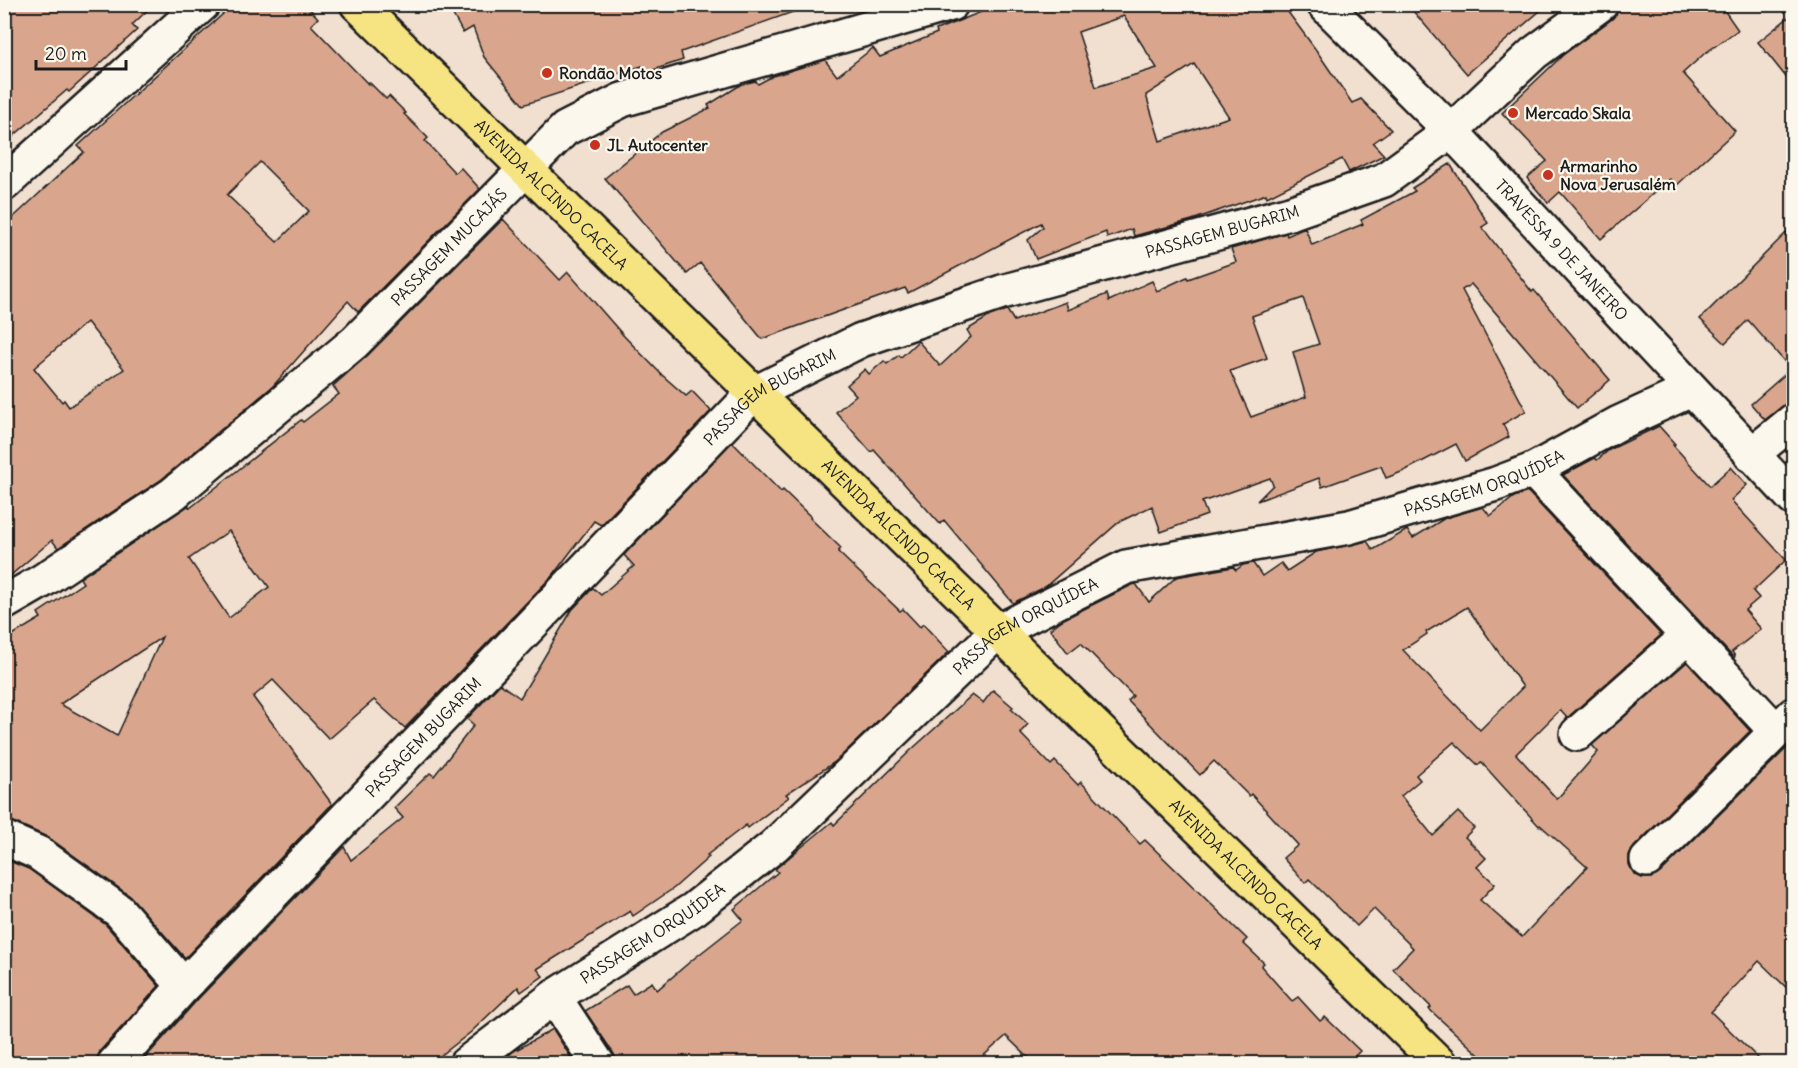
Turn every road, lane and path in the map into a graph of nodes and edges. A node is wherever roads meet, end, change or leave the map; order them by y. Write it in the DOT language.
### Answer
graph roads {
  1 [pos="203,4"];
  2 [pos="357,4"];
  3 [pos="951,4"];
  4 [pos="1324,4"];
  5 [pos="1601,4"];
  6 [pos="1451,131"];
  7 [pos="524,169"];
  8 [pos="4,184"];
  9 [pos="1691,390"];
  10 [pos="753,394"];
  11 [pos="1794,420"];
  12 [pos="1751,455"];
  13 [pos="1533,470"];
  14 [pos="1794,500"];
  15 [pos="4,603"];
  16 [pos="997,632"];
  17 [pos="1687,637"];
  18 [pos="1785,723"];
  19 [pos="1576,734"];
  20 [pos="4,838"];
  21 [pos="1647,860"];
  22 [pos="184,986"];
  23 [pos="554,997"];
  24 [pos="114,1064"];
  25 [pos="466,1064"];
  26 [pos="598,1064"];
  27 [pos="1440,1064"];
  1 -- 8 [label="street"];
  2 -- 7 [label="main road, AVENIDA ALCINDO CACELA"];
  3 -- 7 [label="street, PASSAGEM MUCAJÁS"];
  4 -- 6 [label="street, TRAVESSA 9 DE JANEIRO"];
  5 -- 6 [label="street, PASSAGEM BUGARIM"];
  6 -- 9 [label="street, TRAVESSA 9 DE JANEIRO"];
  6 -- 10 [label="street, PASSAGEM BUGARIM"];
  7 -- 10 [label="main road, AVENIDA ALCINDO CACELA"];
  7 -- 15 [label="street, PASSAGEM MUCAJÁS"];
  9 -- 12 [label="street, TRAVESSA 9 DE JANEIRO"];
  9 -- 13 [label="street, PASSAGEM ORQUÍDEA"];
  10 -- 16 [label="main road, AVENIDA ALCINDO CACELA"];
  10 -- 22 [label="street, PASSAGEM BUGARIM"];
  11 -- 12 [label="street"];
  12 -- 14 [label="street, TRAVESSA 9 DE JANEIRO"];
  13 -- 16 [label="street, PASSAGEM ORQUÍDEA"];
  13 -- 17 [label="street"];
  16 -- 23 [label="street, PASSAGEM ORQUÍDEA"];
  16 -- 27 [label="main road, AVENIDA ALCINDO CACELA"];
  17 -- 18 [label="street"];
  17 -- 19 [label="street"];
  18 -- 21 [label="street"];
  20 -- 22 [label="street"];
  22 -- 24 [label="street, PASSAGEM BUGARIM"];
  23 -- 25 [label="street, PASSAGEM ORQUÍDEA"];
  23 -- 26 [label="street"];
}
